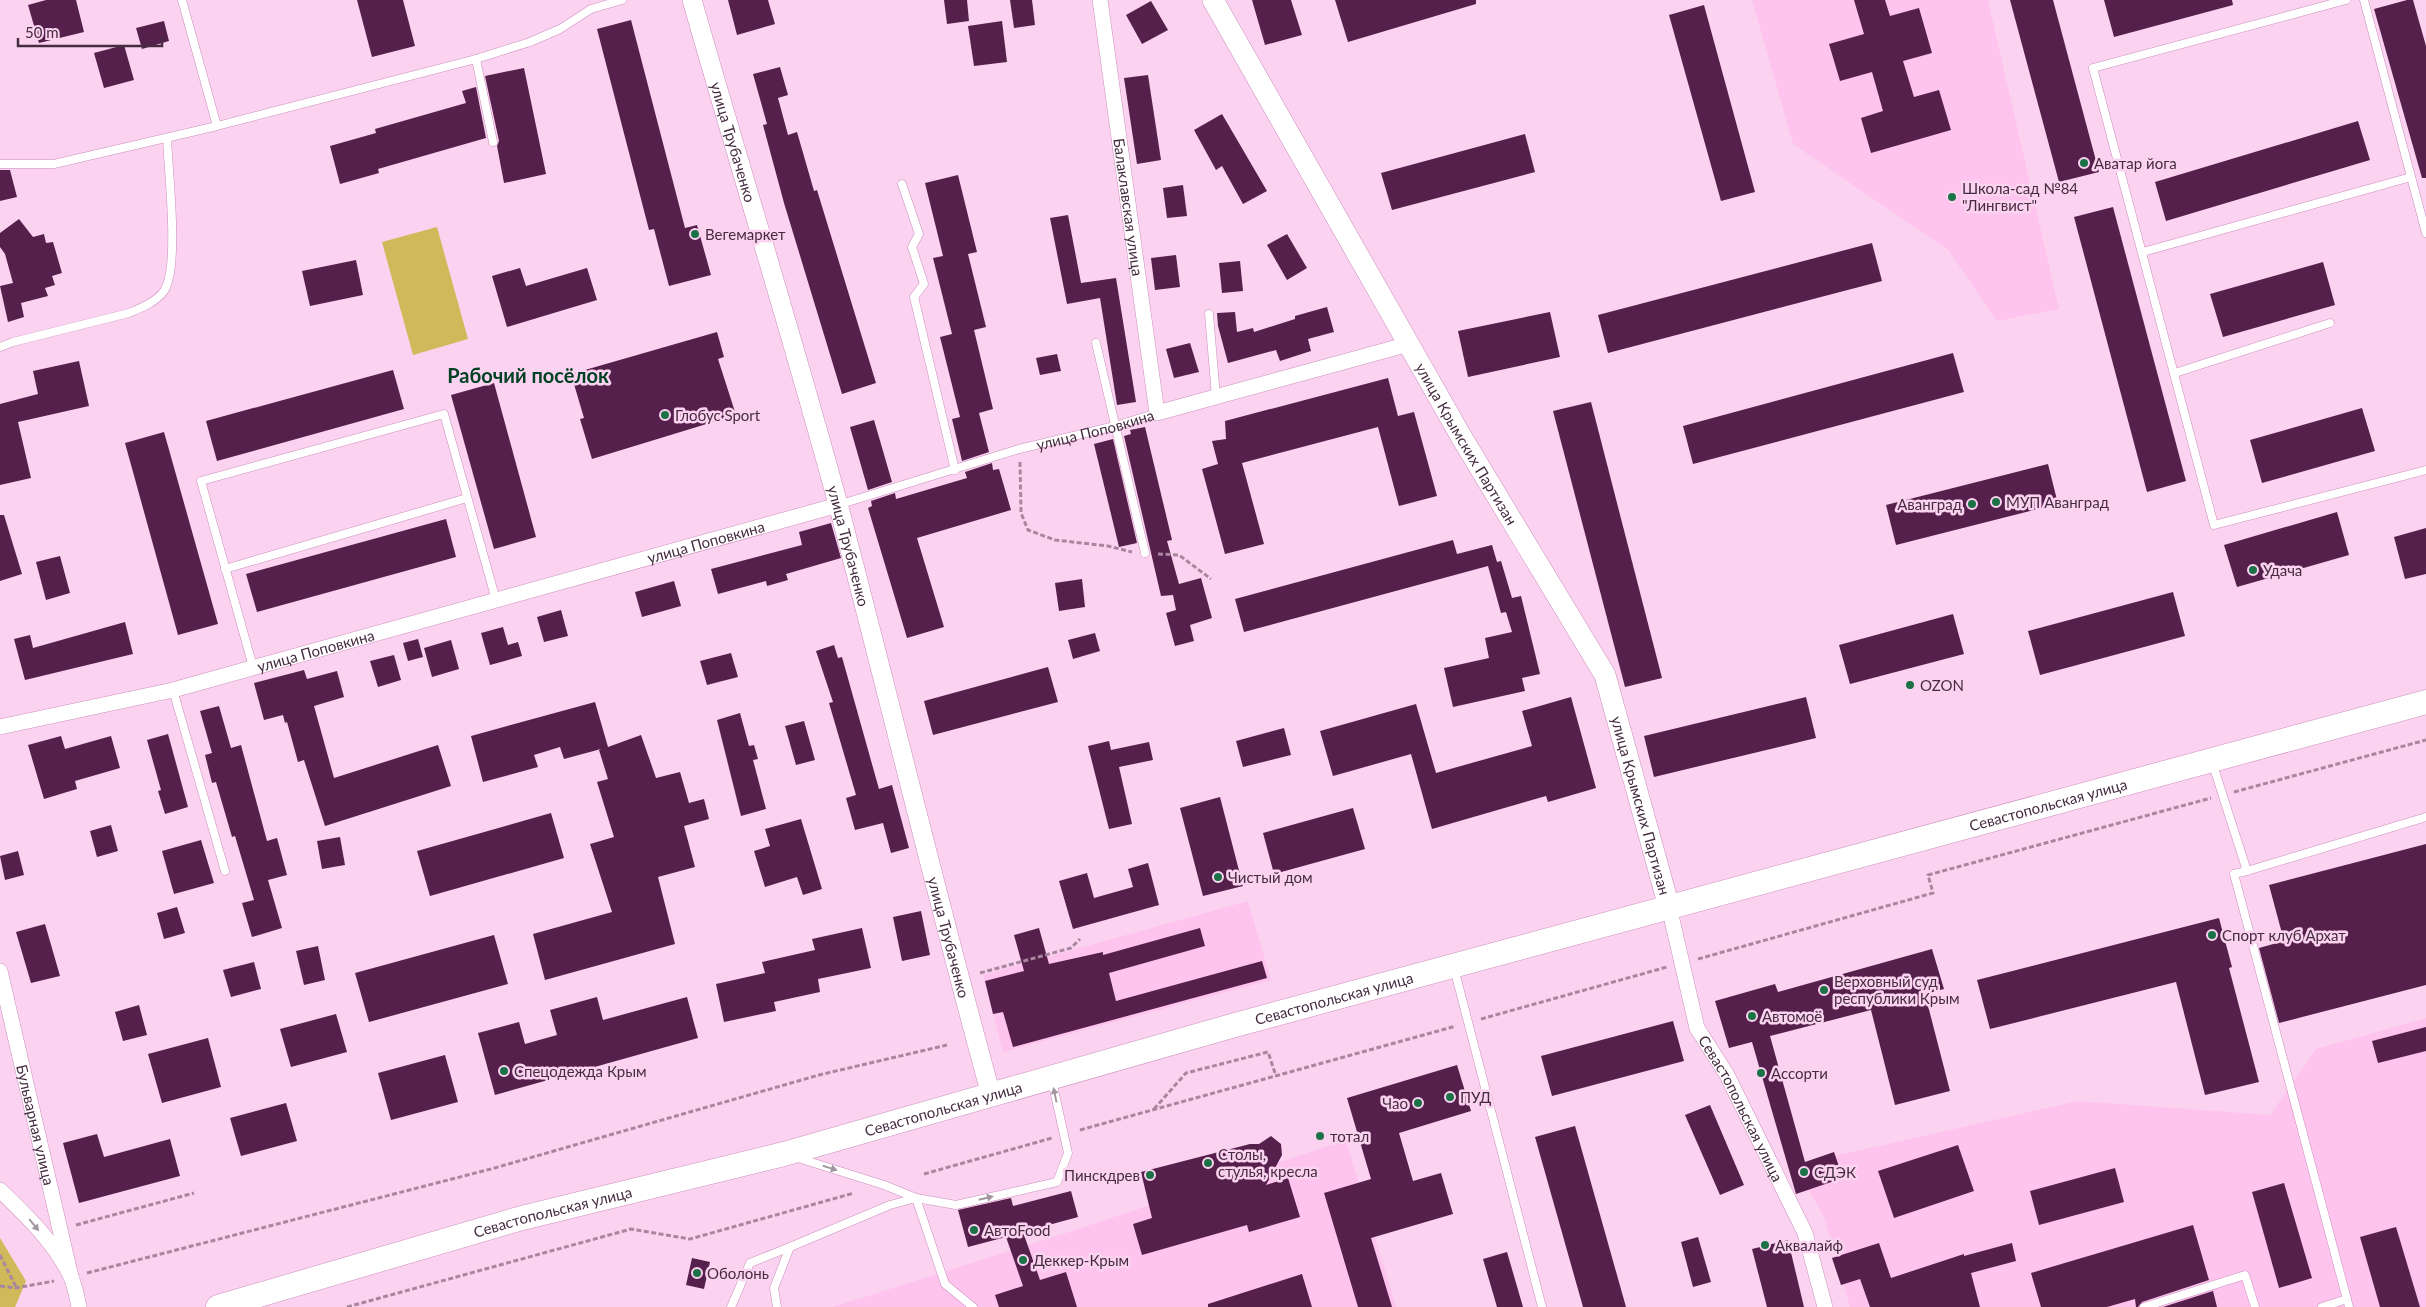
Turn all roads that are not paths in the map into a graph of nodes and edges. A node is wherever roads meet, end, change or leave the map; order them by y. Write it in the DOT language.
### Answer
graph roads {
  1 [pos="182,0"];
  2 [pos="622,0"];
  3 [pos="692,0"];
  4 [pos="1100,0"];
  5 [pos="1213,0"];
  6 [pos="2346,0"];
  7 [pos="2364,0"];
  8 [pos="476,59"];
  9 [pos="217,126"];
  10 [pos="167,138"];
  11 [pos="493,142"];
  12 [pos="0,164"];
  13 [pos="2411,176"];
  14 [pos="902,184"];
  15 [pos="2426,233"];
  16 [pos="2143,252"];
  17 [pos="1209,314"];
  18 [pos="2330,323"];
  19 [pos="1096,343"];
  20 [pos="1409,344"];
  21 [pos="0,348"];
  22 [pos="2175,373"];
  23 [pos="1216,397"];
  24 [pos="1158,413"];
  25 [pos="1115,426"];
  26 [pos="955,470"];
  27 [pos="2426,470"];
  28 [pos="467,498"];
  29 [pos="838,505"];
  30 [pos="1145,553"];
  31 [pos="225,569"];
  32 [pos="496,600"];
  33 [pos="253,667"];
  34 [pos="173,690"];
  35 [pos="2426,702"];
  36 [pos="0,728"];
  37 [pos="2212,760"];
  38 [pos="2426,817"];
  39 [pos="225,871"];
  40 [pos="2247,871"];
  41 [pos="1669,907"];
  42 [pos="1454,966"];
  43 [pos="0,971"];
  44 [pos="1052,1078"];
  45 [pos="991,1095"];
  46 [pos="784,1154"];
  47 [pos="0,1190"];
  48 [pos="916,1198"];
  49 [pos="790,1247"];
  50 [pos="71,1277"];
  51 [pos="2348,1303"];
  52 [pos="79,1307"];
  53 [pos="218,1307"];
  54 [pos="731,1307"];
  55 [pos="776,1307"];
  56 [pos="973,1307"];
  57 [pos="1542,1307"];
  58 [pos="1825,1307"];
  59 [pos="2144,1307"];
  60 [pos="2255,1307"];
  61 [pos="2322,1307"];
  1 -- 9 [label="lane"];
  2 -- 8 [label="lane"];
  3 -- 29 [label="street, улица Трубаченко"];
  4 -- 24 [label="street, Балаклавская улица"];
  5 -- 20 [label="main road, улица Крымских Партизан"];
  6 -- 16 [label="lane"];
  7 -- 13 [label="lane"];
  8 -- 9 [label="lane"];
  8 -- 11 [label="lane"];
  9 -- 10 [label="lane"];
  10 -- 12 [label="lane"];
  10 -- 21 [label="lane"];
  13 -- 15 [label="lane"];
  13 -- 16 [label="lane"];
  14 -- 26 [label="lane"];
  16 -- 22 [label="lane"];
  17 -- 23 [label="lane"];
  18 -- 22 [label="lane"];
  19 -- 25 [label="lane"];
  20 -- 23 [label="street, улица Поповкина"];
  20 -- 41 [label="main road, улица Крымских Партизан"];
  22 -- 27 [label="lane"];
  23 -- 24 [label="street, улица Поповкина"];
  24 -- 25 [label="lane, улица Поповкина"];
  25 -- 26 [label="lane, улица Поповкина"];
  25 -- 30 [label="lane"];
  26 -- 29 [label="lane, улица Поповкина"];
  28 -- 31 [label="lane"];
  28 -- 31 [label="lane"];
  28 -- 32 [label="lane"];
  29 -- 32 [label="street, улица Поповкина"];
  29 -- 45 [label="street, улица Трубаченко"];
  31 -- 33 [label="lane"];
  32 -- 33 [label="street, улица Поповкина"];
  33 -- 34 [label="street, улица Поповкина"];
  34 -- 36 [label="street, улица Поповкина"];
  34 -- 39 [label="lane"];
  35 -- 37 [label="main road, Севастопольская улица"];
  37 -- 40 [label="lane"];
  37 -- 41 [label="main road, Севастопольская улица"];
  38 -- 40 [label="lane"];
  40 -- 51 [label="lane"];
  41 -- 42 [label="main road, Севастопольская улица"];
  41 -- 58 [label="street, Севастопольская улица"];
  42 -- 44 [label="main road, Севастопольская улица"];
  42 -- 57 [label="lane"];
  43 -- 50 [label="street, Бульварная улица"];
  44 -- 45 [label="main road, Севастопольская улица"];
  48 -- 44 [label="lane, one-way"];
  45 -- 46 [label="main road, Севастопольская улица"];
  46 -- 48 [label="lane, one-way"];
  46 -- 53 [label="main road, Севастопольская улица"];
  47 -- 50 [label="street, one-way"];
  48 -- 49 [label="lane"];
  48 -- 56 [label="lane"];
  49 -- 54 [label="lane"];
  49 -- 55 [label="lane"];
  50 -- 52 [label="street, Бульварная улица"];
  51 -- 61 [label="lane"];
  59 -- 60 [label="lane"];
}
